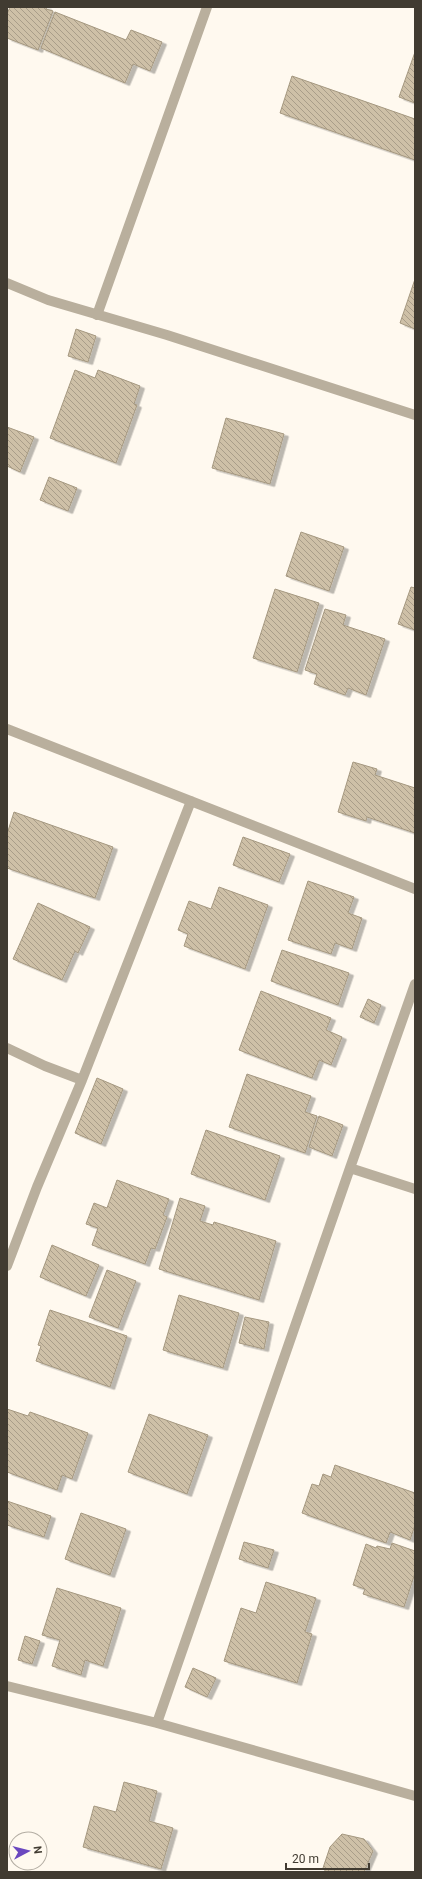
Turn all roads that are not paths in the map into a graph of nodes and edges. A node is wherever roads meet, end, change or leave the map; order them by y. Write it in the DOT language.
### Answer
graph roads {
  1 [pos="207,7"];
  2 [pos="7,283"];
  3 [pos="97,315"];
  4 [pos="415,415"];
  5 [pos="7,729"];
  6 [pos="191,801"];
  7 [pos="415,889"];
  8 [pos="415,984"];
  9 [pos="7,1048"];
  10 [pos="82,1080"];
  11 [pos="350,1168"];
  12 [pos="415,1189"];
  13 [pos="7,1266"];
  14 [pos="7,1686"];
  15 [pos="157,1722"];
  16 [pos="415,1796"];
  1 -- 3 [label="street"];
  2 -- 3 [label="street"];
  3 -- 4 [label="street"];
  5 -- 6 [label="street"];
  6 -- 7 [label="street"];
  6 -- 10 [label="street"];
  8 -- 11 [label="street"];
  9 -- 10 [label="street"];
  10 -- 13 [label="street"];
  11 -- 12 [label="street"];
  11 -- 15 [label="street"];
  14 -- 15 [label="street"];
  15 -- 16 [label="street"];
}
